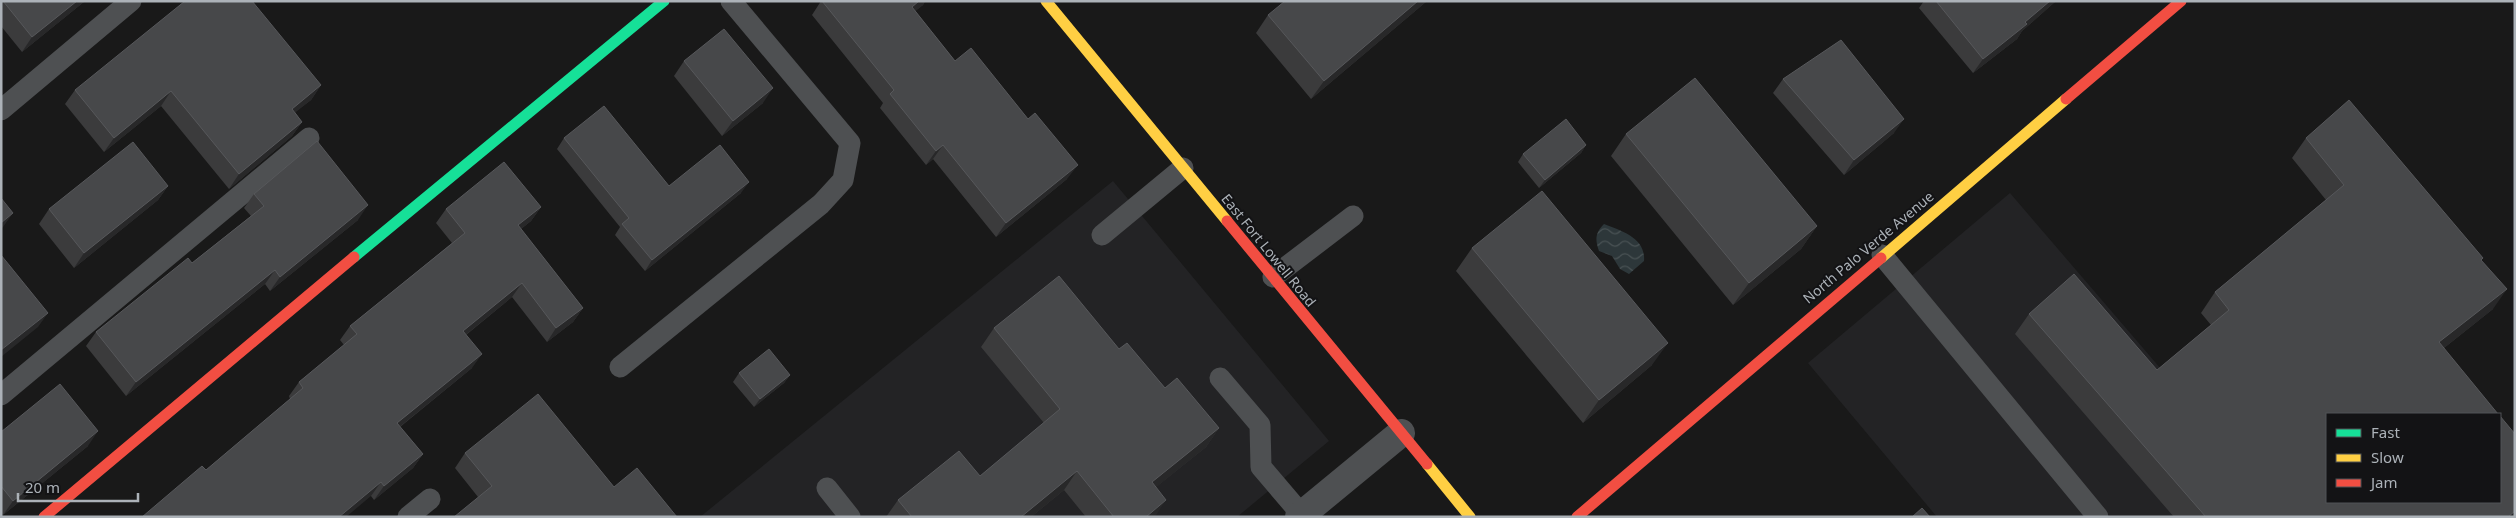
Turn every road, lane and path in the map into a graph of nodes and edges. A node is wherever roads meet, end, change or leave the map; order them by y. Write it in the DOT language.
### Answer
graph roads {
  1 [pos="131,1"];
  2 [pos="664,1"];
  3 [pos="731,1"];
  4 [pos="1046,1"];
  5 [pos="2181,1"];
  6 [pos="1,110"];
  7 [pos="309,138"];
  8 [pos="1183,168"];
  9 [pos="1353,216"];
  10 [pos="1102,235"];
  11 [pos="1882,255"];
  12 [pos="1273,277"];
  13 [pos="620,367"];
  14 [pos="1220,378"];
  15 [pos="1,395"];
  16 [pos="1401,433"];
  17 [pos="827,488"];
  18 [pos="430,499"];
  19 [pos="1301,516"];
  20 [pos="44,517"];
  21 [pos="408,517"];
  22 [pos="850,517"];
  23 [pos="1470,517"];
  24 [pos="1577,517"];
  25 [pos="2098,517"];
  1 -- 6 [label="lane"];
  2 -- 20 [label="street"];
  3 -- 13 [label="lane"];
  4 -- 8 [label="street, East Fort Lowell Road"];
  5 -- 11 [label="street, North Palo Verde Avenue"];
  7 -- 15 [label="lane"];
  8 -- 10 [label="lane"];
  8 -- 12 [label="street, East Fort Lowell Road"];
  9 -- 12 [label="lane"];
  11 -- 24 [label="street, North Palo Verde Avenue"];
  11 -- 25 [label="lane"];
  12 -- 16 [label="street, East Fort Lowell Road"];
  14 -- 19 [label="lane"];
  16 -- 19 [label="street"];
  16 -- 23 [label="street, East Fort Lowell Road"];
  17 -- 22 [label="lane"];
  18 -- 21 [label="lane"];
}
